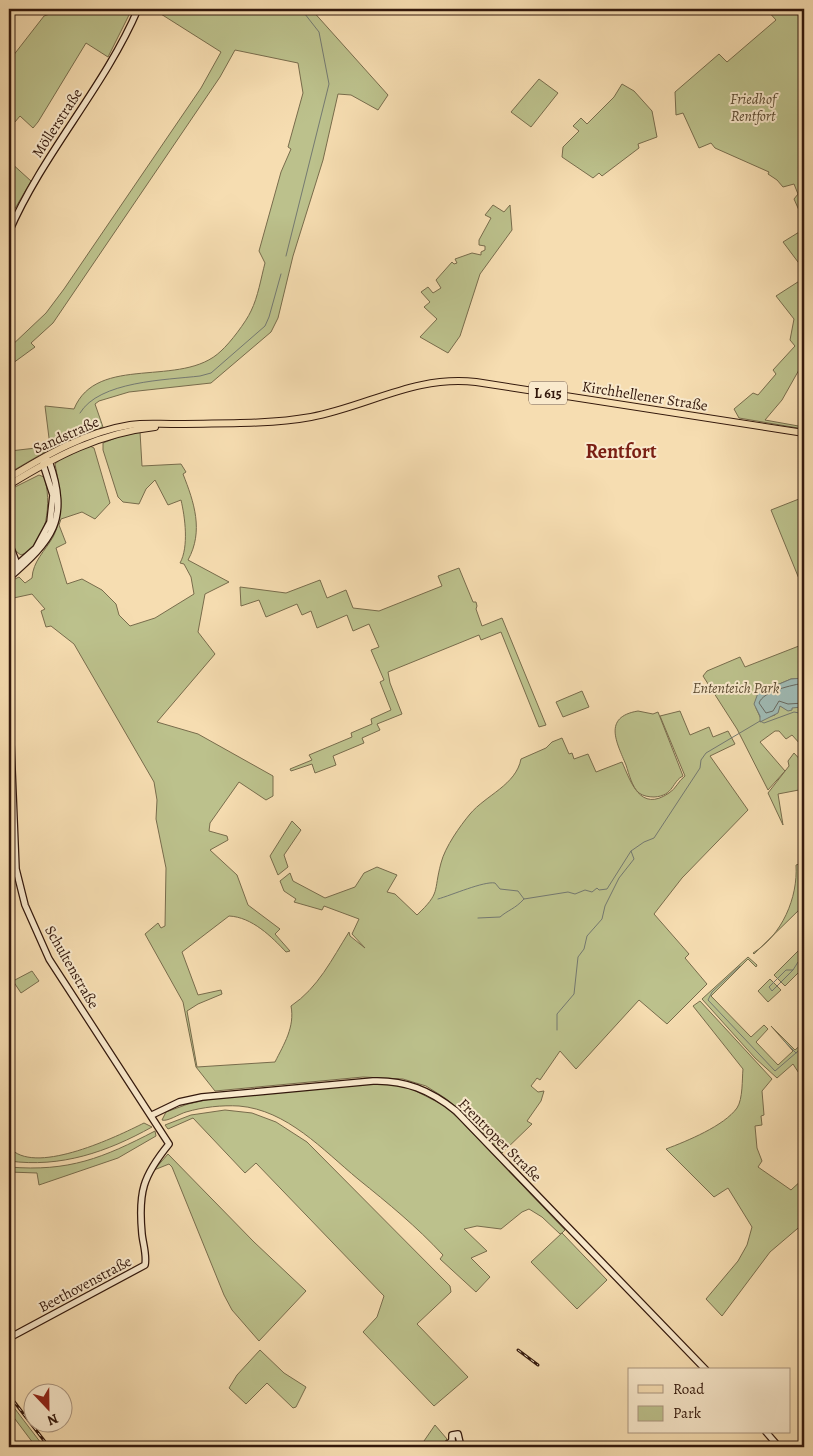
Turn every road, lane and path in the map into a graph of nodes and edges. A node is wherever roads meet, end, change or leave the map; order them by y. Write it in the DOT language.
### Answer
graph roads {
  1 [pos="138,9"];
  2 [pos="9,232"];
  3 [pos="249,422"];
  4 [pos="804,433"];
  5 [pos="45,461"];
  6 [pos="10,482"];
  7 [pos="9,543"];
  8 [pos="9,559"];
  9 [pos="15,568"];
  10 [pos="9,578"];
  11 [pos="9,695"];
  12 [pos="153,1118"];
  13 [pos="145,1264"];
  14 [pos="9,1338"];
  15 [pos="704,1368"];
  16 [pos="454,1434"];
  17 [pos="768,1434"];
  18 [pos="457,1443"];
  19 [pos="444,1447"];
  20 [pos="779,1447"];
  1 -- 2 [label="main road, Möllerstraße"];
  3 -- 4 [label="main road, Kirchhellener Straße / L 615"];
  3 -- 5 [label="main road, Sandstraße / L 615"];
  5 -- 6 [label="main road, Sandstraße / L 615"];
  5 -- 9 [label="main road"];
  7 -- 9 [label="main road"];
  8 -- 9 [label="main road"];
  9 -- 10 [label="main road"];
  11 -- 12 [label="main road, Schultenstraße"];
  12 -- 13 [label="main road, Schultenstraße"];
  12 -- 15 [label="main road, Frentroper Straße"];
  13 -- 14 [label="main road, Beethovenstraße"];
  16 -- 18 [label="main road"];
  17 -- 20 [label="main road"];
  18 -- 19 [label="main road"];
}
